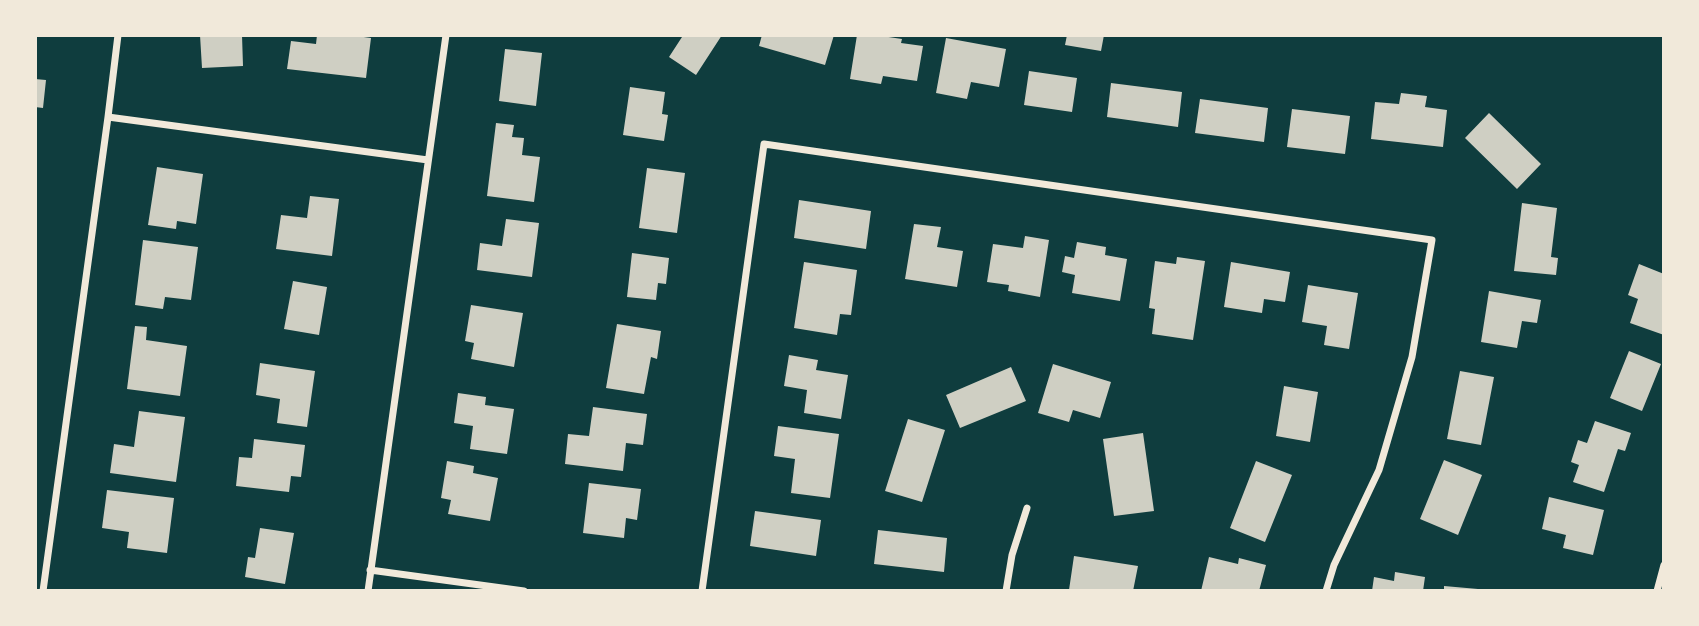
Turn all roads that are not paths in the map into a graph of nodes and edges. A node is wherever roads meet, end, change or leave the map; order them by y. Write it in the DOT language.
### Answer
graph roads {
  1 [pos="118,35"];
  2 [pos="446,35"];
  3 [pos="108,117"];
  4 [pos="428,160"];
  5 [pos="1027,508"];
  6 [pos="1664,565"];
  7 [pos="370,570"];
  8 [pos="43,591"];
  9 [pos="368,591"];
  10 [pos="524,591"];
  11 [pos="702,591"];
  12 [pos="1006,591"];
  13 [pos="1326,591"];
  14 [pos="1657,591"];
  1 -- 3 [label="street"];
  2 -- 4 [label="street"];
  3 -- 4 [label="street"];
  3 -- 8 [label="street"];
  4 -- 7 [label="street"];
  5 -- 12 [label="street"];
  6 -- 14 [label="street"];
  7 -- 9 [label="street"];
  7 -- 10 [label="street"];
  11 -- 13 [label="street"];
}
